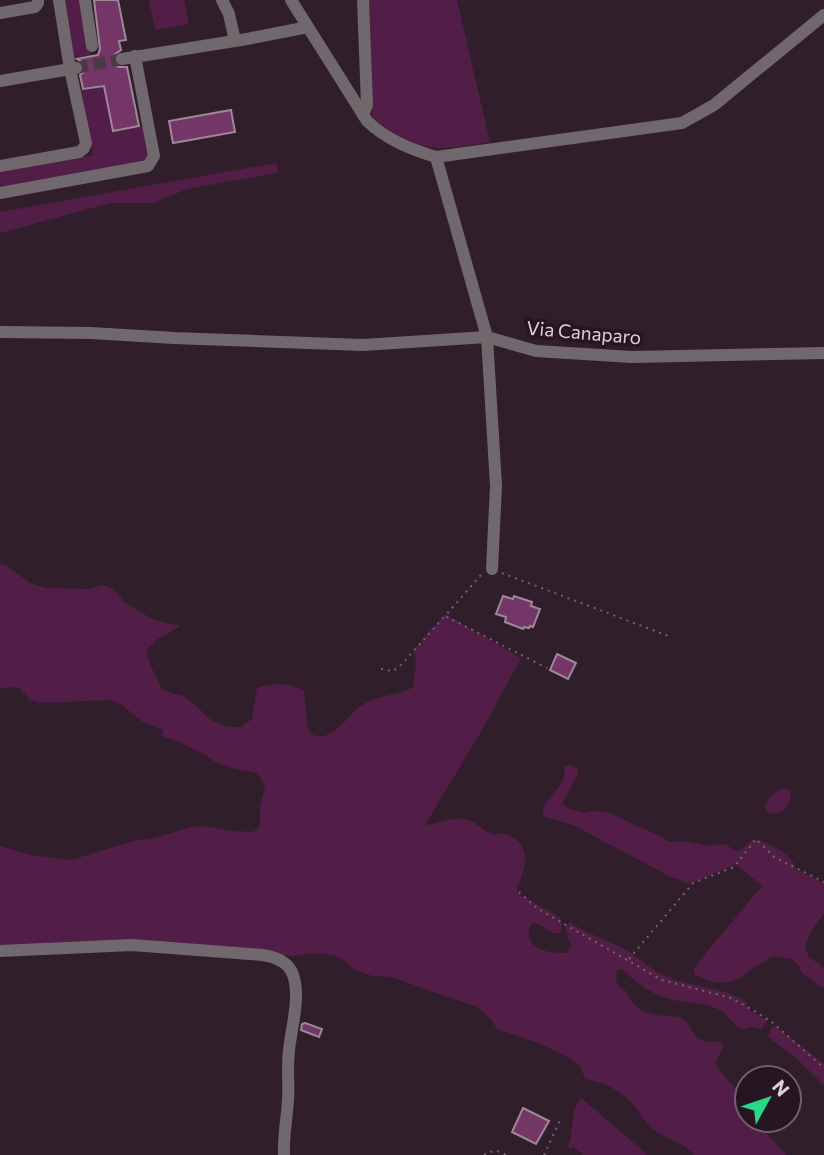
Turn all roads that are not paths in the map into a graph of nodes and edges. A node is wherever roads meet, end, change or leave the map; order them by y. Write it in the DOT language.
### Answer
graph roads {
  1 [pos="38,0"];
  2 [pos="59,0"];
  3 [pos="85,0"];
  4 [pos="222,0"];
  5 [pos="291,0"];
  6 [pos="363,0"];
  7 [pos="0,13"];
  8 [pos="824,15"];
  9 [pos="308,27"];
  10 [pos="235,41"];
  11 [pos="92,46"];
  12 [pos="135,56"];
  13 [pos="122,59"];
  14 [pos="73,68"];
  15 [pos="0,81"];
  16 [pos="363,115"];
  17 [pos="436,157"];
  18 [pos="0,166"];
  19 [pos="0,193"];
  20 [pos="0,332"];
  21 [pos="487,337"];
  22 [pos="824,354"];
  23 [pos="492,569"];
  24 [pos="0,951"];
  25 [pos="284,1155"];
  1 -- 7 [label="street"];
  2 -- 14 [label="street"];
  3 -- 11 [label="street"];
  4 -- 10 [label="street"];
  5 -- 9 [label="street"];
  6 -- 16 [label="street"];
  8 -- 17 [label="street"];
  9 -- 10 [label="street"];
  9 -- 16 [label="street"];
  10 -- 12 [label="street"];
  12 -- 13 [label="street"];
  12 -- 19 [label="street"];
  14 -- 15 [label="street"];
  14 -- 18 [label="street"];
  16 -- 17 [label="street"];
  17 -- 21 [label="street"];
  20 -- 21 [label="street, Via Canaparo"];
  21 -- 22 [label="street, Via Canaparo"];
  21 -- 23 [label="street"];
  24 -- 25 [label="street"];
}
